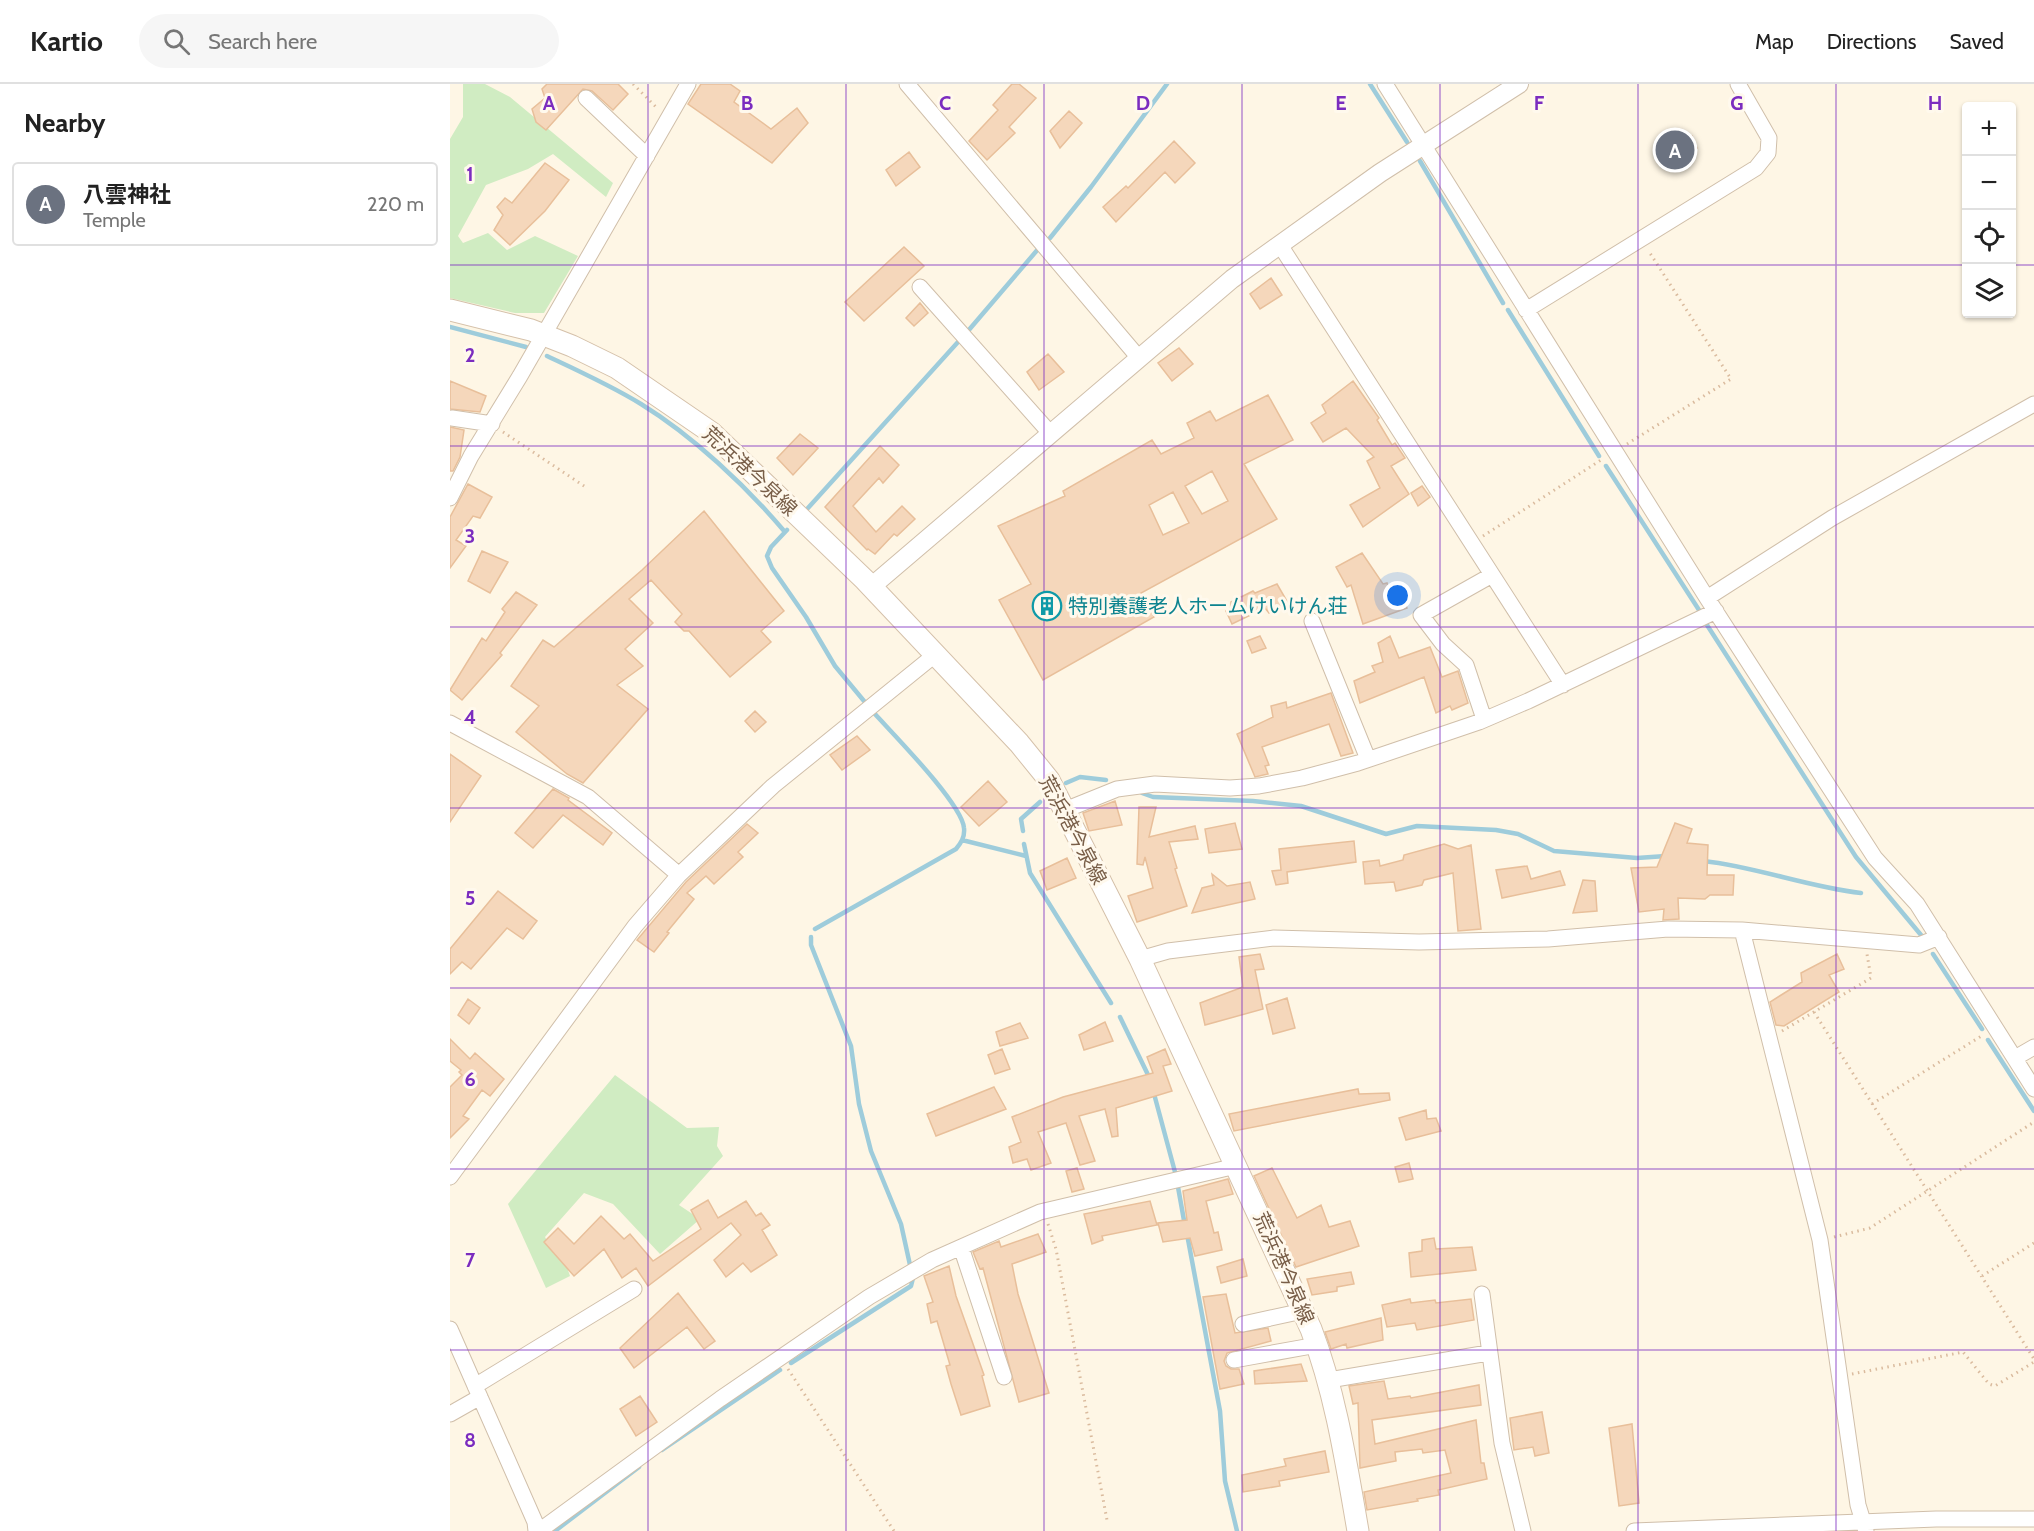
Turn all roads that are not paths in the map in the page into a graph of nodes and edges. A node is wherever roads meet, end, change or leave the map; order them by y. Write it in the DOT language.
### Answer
graph roads {
  1 [pos="688,84"];
  2 [pos="907,84"];
  3 [pos="1385,84"];
  4 [pos="1519,84"];
  5 [pos="1738,84"];
  6 [pos="586,98"];
  7 [pos="1424,145"];
  8 [pos="647,156"];
  9 [pos="1280,244"];
  10 [pos="920,286"];
  11 [pos="450,309"];
  12 [pos="1526,310"];
  13 [pos="544,335"];
  14 [pos="1139,358"];
  15 [pos="2034,404"];
  16 [pos="452,418"];
  17 [pos="492,424"];
  18 [pos="1050,433"];
  19 [pos="450,498"];
  20 [pos="1492,575"];
  21 [pos="871,587"];
  22 [pos="1707,598"];
  23 [pos="1716,611"];
  24 [pos="1312,621"];
  25 [pos="936,654"];
  26 [pos="1563,686"];
  27 [pos="1484,719"];
  28 [pos="450,723"];
  29 [pos="1368,759"];
  30 [pos="1065,810"];
  31 [pos="679,875"];
  32 [pos="1742,930"];
  33 [pos="1939,937"];
  34 [pos="1140,959"];
  35 [pos="2034,1047"];
  36 [pos="2015,1058"];
  37 [pos="2034,1089"];
  38 [pos="1236,1166"];
  39 [pos="450,1177"];
  40 [pos="961,1247"];
  41 [pos="634,1289"];
  42 [pos="1482,1294"];
  43 [pos="1303,1311"];
  44 [pos="1243,1324"];
  45 [pos="450,1329"];
  46 [pos="1317,1345"];
  47 [pos="1488,1353"];
  48 [pos="1234,1360"];
  49 [pos="1004,1377"];
  50 [pos="1329,1380"];
  51 [pos="478,1392"];
  52 [pos="450,1414"];
  53 [pos="2034,1519"];
  54 [pos="1865,1526"];
  55 [pos="538,1531"];
  56 [pos="1358,1531"];
  57 [pos="1523,1531"];
  58 [pos="1634,1531"];
  1 -- 8 [label="street"];
  2 -- 14 [label="street"];
  3 -- 7 [label="street"];
  4 -- 7 [label="street"];
  5 -- 12 [label="street"];
  6 -- 8 [label="street"];
  7 -- 9 [label="street"];
  7 -- 12 [label="street"];
  8 -- 13 [label="street"];
  9 -- 14 [label="street"];
  9 -- 20 [label="street"];
  10 -- 18 [label="street"];
  11 -- 13 [label="main road, 荒浜港今泉線"];
  12 -- 22 [label="street"];
  13 -- 17 [label="street"];
  13 -- 21 [label="main road, 荒浜港今泉線"];
  14 -- 18 [label="street"];
  15 -- 22 [label="street"];
  16 -- 17 [label="street"];
  17 -- 19 [label="street"];
  18 -- 21 [label="street"];
  20 -- 26 [label="street"];
  20 -- 27 [label="street"];
  21 -- 25 [label="main road, 荒浜港今泉線"];
  22 -- 23 [label="street"];
  23 -- 26 [label="street"];
  23 -- 33 [label="street"];
  24 -- 29 [label="street"];
  25 -- 30 [label="main road, 荒浜港今泉線"];
  25 -- 31 [label="street"];
  26 -- 27 [label="street"];
  27 -- 29 [label="street"];
  28 -- 31 [label="street"];
  29 -- 30 [label="street"];
  30 -- 34 [label="main road, 荒浜港今泉線"];
  31 -- 39 [label="street"];
  32 -- 33 [label="street"];
  32 -- 34 [label="street"];
  32 -- 54 [label="street"];
  33 -- 36 [label="street"];
  34 -- 38 [label="main road, 荒浜港今泉線"];
  35 -- 36 [label="street"];
  36 -- 37 [label="street"];
  38 -- 40 [label="street"];
  38 -- 43 [label="main road, 荒浜港今泉線"];
  40 -- 49 [label="street"];
  40 -- 55 [label="street"];
  41 -- 51 [label="street"];
  42 -- 47 [label="street"];
  43 -- 44 [label="street"];
  43 -- 46 [label="main road, 荒浜港今泉線"];
  45 -- 51 [label="street"];
  46 -- 48 [label="street"];
  46 -- 50 [label="main road, 荒浜港今泉線"];
  47 -- 50 [label="street"];
  47 -- 57 [label="street"];
  50 -- 56 [label="main road, 荒浜港今泉線"];
  51 -- 52 [label="street"];
  51 -- 55 [label="street"];
  53 -- 54 [label="street"];
  54 -- 58 [label="street"];
}
